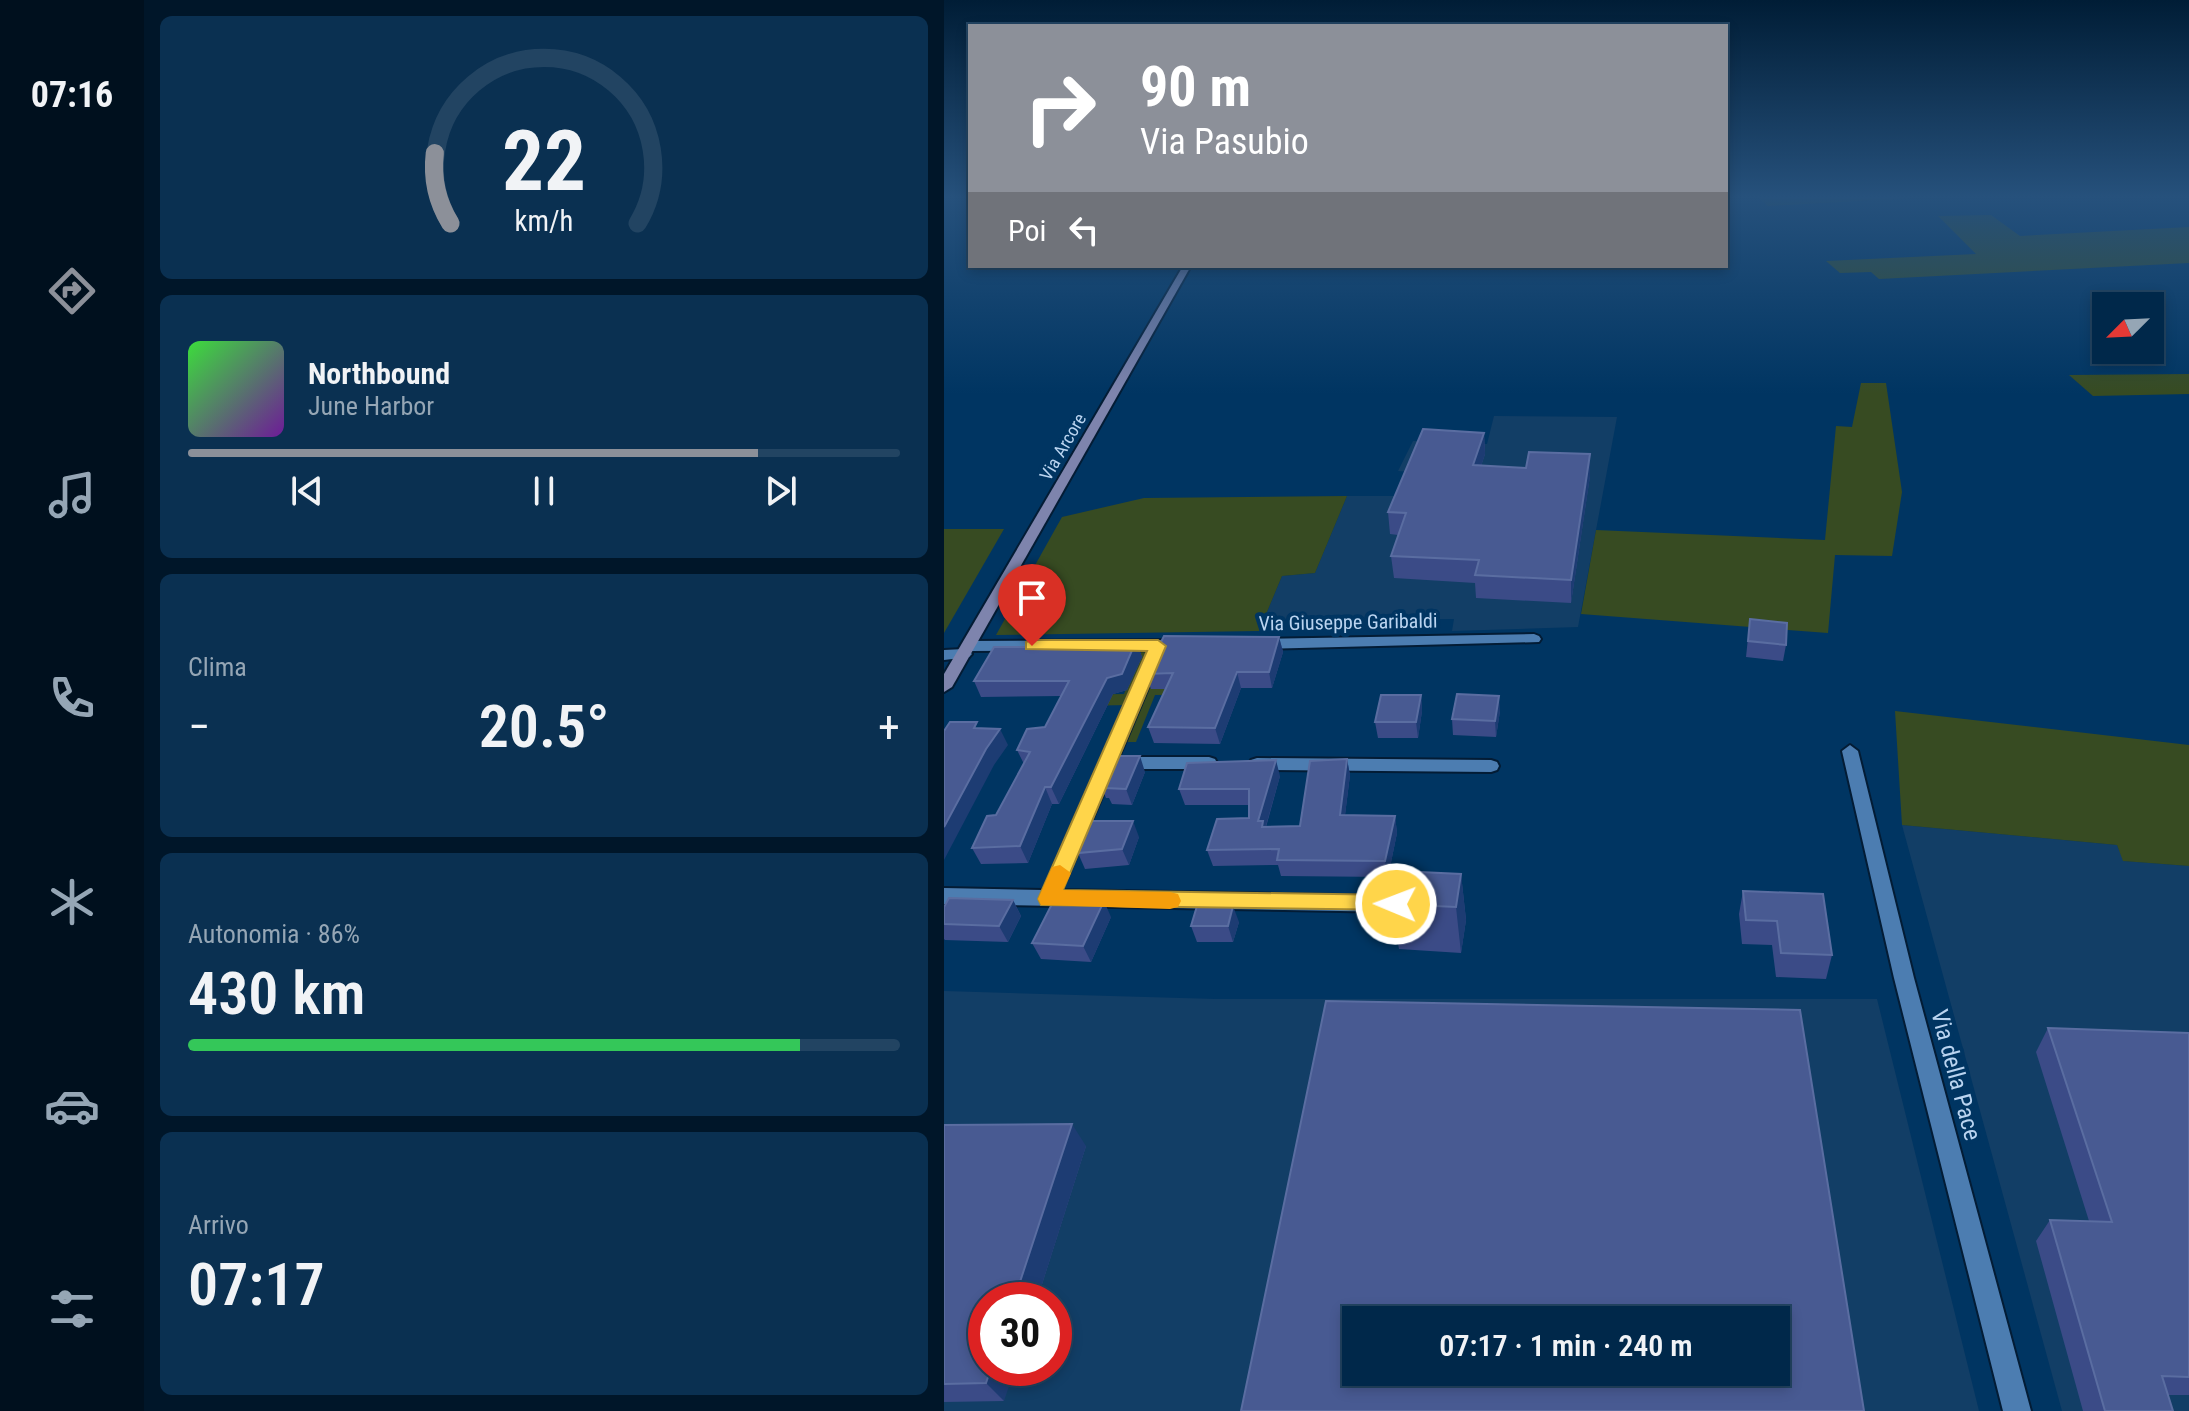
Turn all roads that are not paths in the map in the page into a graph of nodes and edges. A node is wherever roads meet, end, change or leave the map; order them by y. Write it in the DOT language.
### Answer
graph roads {
  1 [pos="1186,268"];
  2 [pos="1534,639"];
  3 [pos="1236,644"];
  4 [pos="1189,645"];
  5 [pos="1158,646"];
  6 [pos="967,650"];
  7 [pos="944,655"];
  8 [pos="944,687"];
  9 [pos="1850,751"];
  10 [pos="1107,763"];
  11 [pos="1491,766"];
  12 [pos="944,896"];
  13 [pos="1049,899"];
  14 [pos="1396,904"];
  15 [pos="2017,1411"];
  1 -- 6 [label="street, Via Arcore"];
  2 -- 3 [label="street, Via Giuseppe Garibaldi"];
  4 -- 5 [label="street"];
  5 -- 6 [label="street"];
  5 -- 10 [label="street"];
  6 -- 7 [label="street"];
  6 -- 8 [label="street, Via Arcore"];
  9 -- 15 [label="street, Via della Pace"];
  10 -- 11 [label="street"];
  10 -- 13 [label="street"];
  12 -- 13 [label="street"];
  13 -- 14 [label="street"];
}
